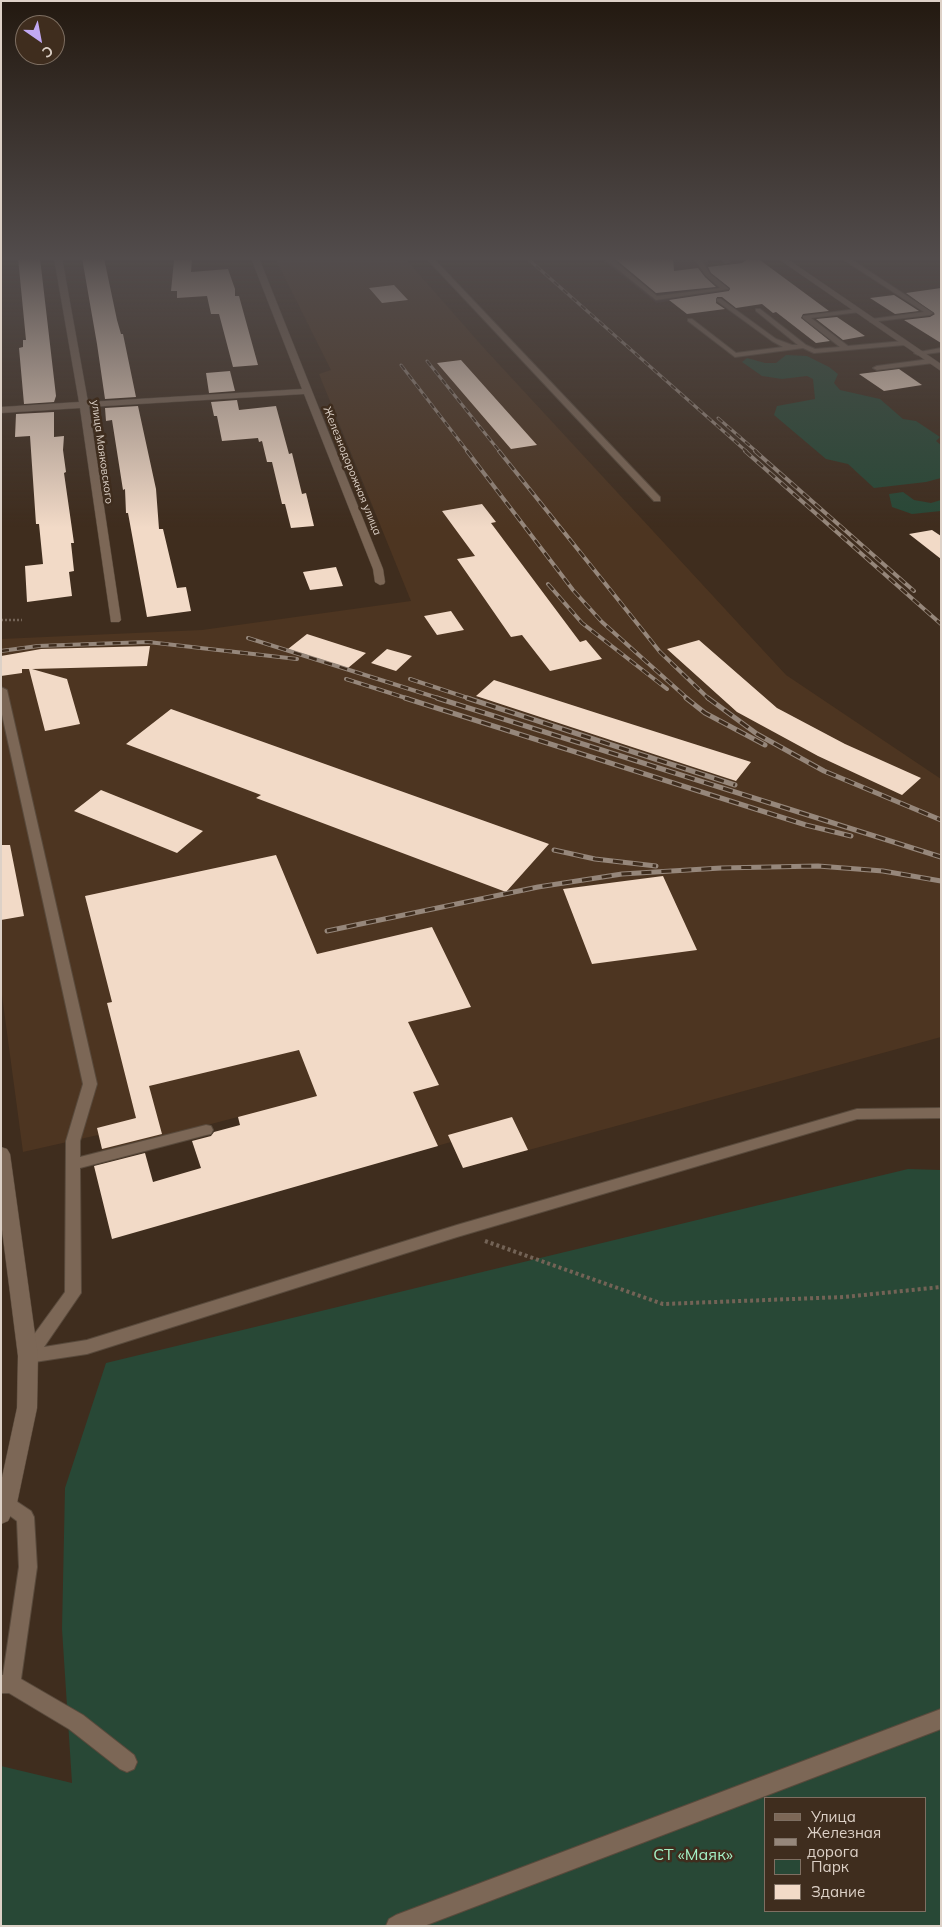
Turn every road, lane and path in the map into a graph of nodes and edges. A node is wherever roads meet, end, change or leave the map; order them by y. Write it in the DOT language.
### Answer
graph roads {
  1 [pos="74,348"];
  2 [pos="291,348"];
  3 [pos="514,348"];
  4 [pos="726,348"];
  5 [pos="792,348"];
  6 [pos="808,348"];
  7 [pos="846,348"];
  8 [pos="911,348"];
  9 [pos="941,350"];
  10 [pos="918,353"];
  11 [pos="930,361"];
  12 [pos="877,368"];
  13 [pos="941,368"];
  14 [pos="308,391"];
  15 [pos="84,405"];
  16 [pos="1,410"];
  17 [pos="657,499"];
  18 [pos="380,582"];
  19 [pos="1,620"];
  20 [pos="22,620"];
  21 [pos="115,620"];
  22 [pos="2,690"];
  23 [pos="941,1113"];
  24 [pos="206,1130"];
  25 [pos="1,1154"];
  26 [pos="73,1164"];
  27 [pos="457,1231"];
  28 [pos="941,1287"];
  29 [pos="27,1347"];
  30 [pos="4,1509"];
  31 [pos="6,1684"];
  32 [pos="941,1719"];
  33 [pos="127,1762"];
  34 [pos="396,1926"];
  1 -- 15 [label="street, улица Маяковского"];
  2 -- 14 [label="street, Железнодорожная улица"];
  3 -- 17 [label="lane"];
  4 -- 5 [label="lane"];
  6 -- 7 [label="lane"];
  8 -- 10 [label="street"];
  9 -- 10 [label="lane"];
  10 -- 11 [label="street"];
  11 -- 12 [label="lane"];
  11 -- 13 [label="street"];
  14 -- 15 [label="street"];
  14 -- 18 [label="street, Железнодорожная улица"];
  15 -- 16 [label="street"];
  15 -- 21 [label="street, улица Маяковского"];
  19 -- 20 [label="path"];
  22 -- 26 [label="lane"];
  23 -- 27 [label="lane"];
  24 -- 26 [label="lane"];
  25 -- 29 [label="street"];
  26 -- 29 [label="lane"];
  27 -- 28 [label="path"];
  27 -- 29 [label="lane"];
  29 -- 30 [label="street"];
  30 -- 31 [label="lane"];
  31 -- 33 [label="lane"];
  32 -- 34 [label="lane"];
}
